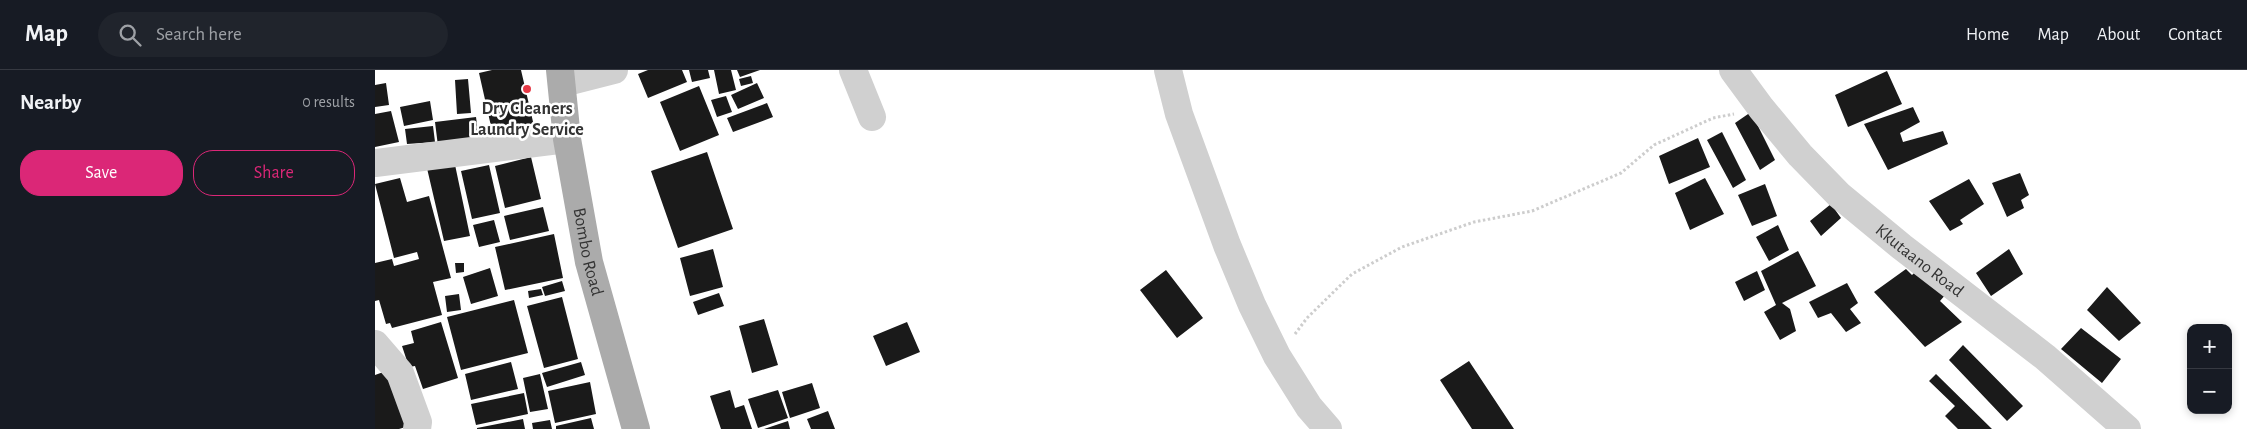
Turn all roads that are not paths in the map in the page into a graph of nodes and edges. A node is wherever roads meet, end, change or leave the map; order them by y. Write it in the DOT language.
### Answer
graph roads {
  1 [pos="614,70"];
  2 [pos="853,70"];
  3 [pos="1167,70"];
  4 [pos="1733,70"];
  5 [pos="561,77"];
  6 [pos="872,117"];
  7 [pos="567,139"];
  8 [pos="375,163"];
  9 [pos="375,344"];
  10 [pos="417,429"];
  11 [pos="636,429"];
  12 [pos="1328,429"];
  13 [pos="2127,429"];
  1 -- 5 [label="street"];
  2 -- 6 [label="street"];
  3 -- 12 [label="street"];
  4 -- 13 [label="street, Kkutaano Road"];
  5 -- 7 [label="main road, Bombo Road"];
  7 -- 8 [label="street"];
  7 -- 11 [label="main road, Bombo Road"];
  9 -- 10 [label="street"];
}
